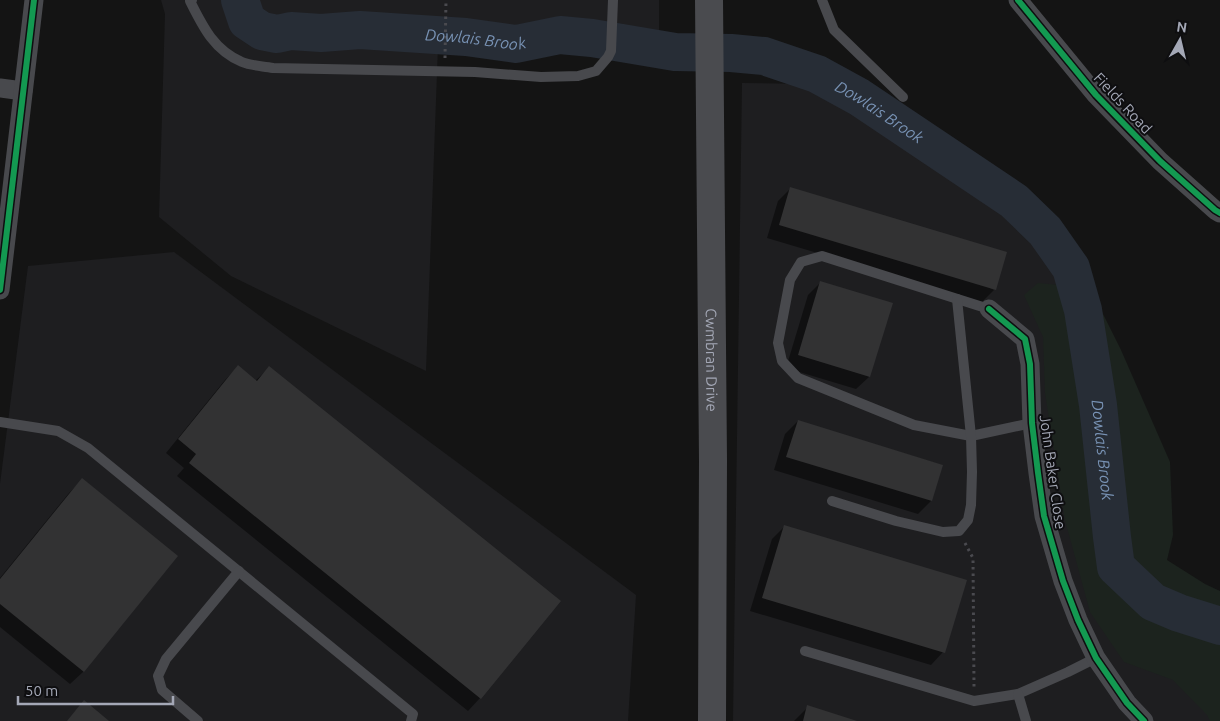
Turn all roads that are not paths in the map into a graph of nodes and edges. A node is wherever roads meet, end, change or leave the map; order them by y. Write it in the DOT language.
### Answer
graph roads {
  1 [pos="34,0"];
  2 [pos="191,0"];
  3 [pos="612,0"];
  4 [pos="822,0"];
  5 [pos="1018,0"];
  6 [pos="709,9"];
  7 [pos="0,88"];
  8 [pos="23,92"];
  9 [pos="903,97"];
  10 [pos="1220,213"];
  11 [pos="0,290"];
  12 [pos="957,299"];
  13 [pos="989,309"];
  14 [pos="0,422"];
  15 [pos="1032,423"];
  16 [pos="971,436"];
  17 [pos="832,500"];
  18 [pos="239,571"];
  19 [pos="805,651"];
  20 [pos="1096,658"];
  21 [pos="1018,694"];
  22 [pos="198,721"];
  23 [pos="411,721"];
  24 [pos="712,721"];
  25 [pos="1026,721"];
  26 [pos="1144,721"];
  1 -- 8 [label="street"];
  2 -- 3 [label="lane"];
  4 -- 9 [label="lane"];
  5 -- 10 [label="street, Fields Road"];
  6 -- 24 [label="main road, Cwmbran Drive"];
  7 -- 8 [label="street"];
  8 -- 11 [label="street"];
  12 -- 13 [label="lane"];
  12 -- 16 [label="lane"];
  12 -- 16 [label="lane"];
  13 -- 15 [label="street, John Baker Close"];
  14 -- 18 [label="lane"];
  15 -- 16 [label="lane"];
  15 -- 20 [label="street, John Baker Close"];
  16 -- 17 [label="lane"];
  18 -- 22 [label="lane"];
  18 -- 23 [label="lane"];
  19 -- 21 [label="lane"];
  20 -- 21 [label="lane"];
  20 -- 26 [label="street, John Baker Close"];
  21 -- 25 [label="lane"];
}
